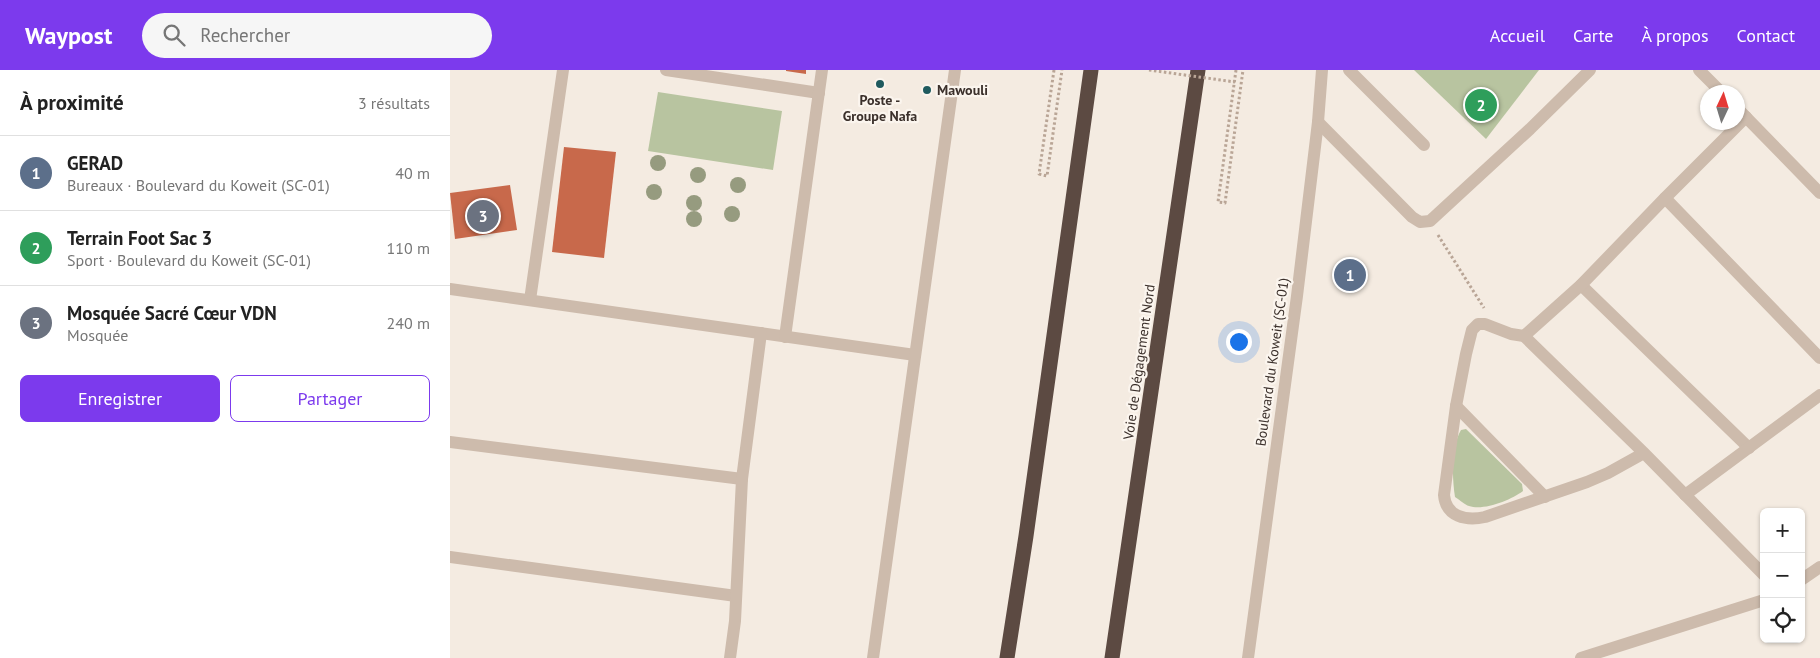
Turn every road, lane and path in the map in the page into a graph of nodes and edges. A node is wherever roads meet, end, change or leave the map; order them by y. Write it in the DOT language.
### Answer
graph roads {
  1 [pos="563,70"];
  2 [pos="666,70"];
  3 [pos="822,70"];
  4 [pos="955,70"];
  5 [pos="1054,70"];
  6 [pos="1062,70"];
  7 [pos="1091,70"];
  8 [pos="1149,70"];
  9 [pos="1198,70"];
  10 [pos="1236,70"];
  11 [pos="1243,70"];
  12 [pos="1322,70"];
  13 [pos="1349,70"];
  14 [pos="1590,70"];
  15 [pos="1699,70"];
  16 [pos="1235,82"];
  17 [pos="1714,85"];
  18 [pos="819,93"];
  19 [pos="1745,116"];
  20 [pos="1318,122"];
  21 [pos="1727,130"];
  22 [pos="1424,145"];
  23 [pos="1820,193"];
  24 [pos="1665,198"];
  25 [pos="1430,221"];
  26 [pos="1581,285"];
  27 [pos="450,288"];
  28 [pos="530,300"];
  29 [pos="1497,328"];
  30 [pos="762,333"];
  31 [pos="1524,336"];
  32 [pos="786,337"];
  33 [pos="914,355"];
  34 [pos="1820,358"];
  35 [pos="1820,395"];
  36 [pos="1456,406"];
  37 [pos="450,442"];
  38 [pos="1749,448"];
  39 [pos="1644,453"];
  40 [pos="742,479"];
  41 [pos="1685,495"];
  42 [pos="1545,497"];
  43 [pos="450,557"];
  44 [pos="1820,567"];
  45 [pos="1760,571"];
  46 [pos="1805,577"];
  47 [pos="736,596"];
  48 [pos="1760,601"];
  49 [pos="730,658"];
  50 [pos="873,658"];
  51 [pos="1007,658"];
  52 [pos="1112,658"];
  53 [pos="1248,658"];
  54 [pos="1580,658"];
  1 -- 28 [label="street"];
  2 -- 18 [label="street"];
  3 -- 18 [label="street"];
  4 -- 33 [label="street"];
  5 -- 6 [label="path"];
  7 -- 51 [label="highway"];
  8 -- 16 [label="path, bridge"];
  9 -- 52 [label="highway, Voie de Dégagement Nord"];
  10 -- 16 [label="path"];
  11 -- 16 [label="path"];
  12 -- 20 [label="street, Boulevard du Koweit (SC-01)"];
  13 -- 22 [label="street"];
  14 -- 25 [label="street"];
  15 -- 17 [label="street"];
  18 -- 32 [label="street"];
  19 -- 23 [label="street"];
  20 -- 25 [label="street"];
  20 -- 53 [label="street, Boulevard du Koweit (SC-01)"];
  21 -- 24 [label="street"];
  24 -- 26 [label="street"];
  24 -- 34 [label="street"];
  25 -- 29 [label="path"];
  26 -- 31 [label="street"];
  26 -- 38 [label="street"];
  27 -- 28 [label="street"];
  28 -- 30 [label="street"];
  29 -- 31 [label="street"];
  29 -- 36 [label="street"];
  30 -- 32 [label="street"];
  30 -- 40 [label="street"];
  31 -- 39 [label="street"];
  32 -- 33 [label="street"];
  33 -- 50 [label="street"];
  35 -- 38 [label="street"];
  36 -- 42 [label="street"];
  36 -- 42 [label="street"];
  37 -- 40 [label="street"];
  38 -- 41 [label="street"];
  39 -- 41 [label="street"];
  39 -- 42 [label="street"];
  40 -- 47 [label="street"];
  41 -- 45 [label="street"];
  43 -- 47 [label="street"];
  44 -- 46 [label="street"];
  47 -- 49 [label="street"];
  48 -- 54 [label="street"];
}
